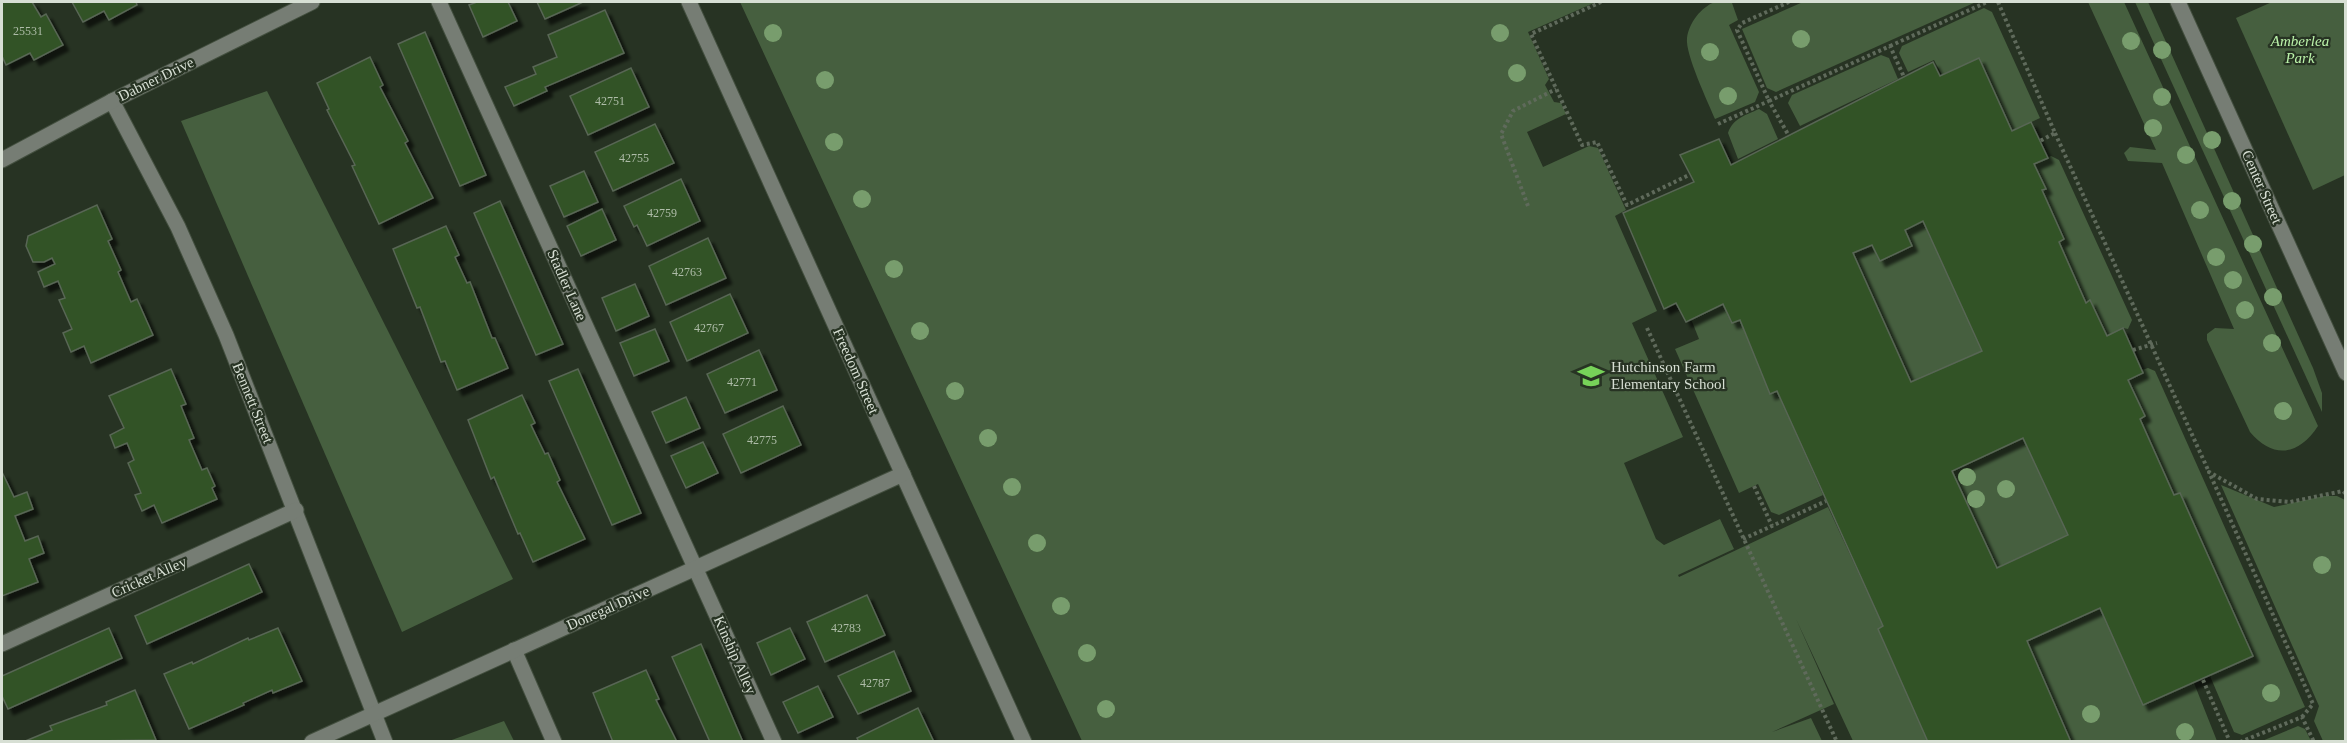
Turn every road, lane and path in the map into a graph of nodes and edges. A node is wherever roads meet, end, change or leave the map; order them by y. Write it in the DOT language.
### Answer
graph roads {
  1 [pos="312,2"];
  2 [pos="439,2"];
  3 [pos="689,2"];
  4 [pos="1601,2"];
  5 [pos="1789,2"];
  6 [pos="1987,2"];
  7 [pos="1998,2"];
  8 [pos="2178,2"];
  9 [pos="1890,46"];
  10 [pos="1904,76"];
  11 [pos="1556,89"];
  12 [pos="112,101"];
  13 [pos="1768,101"];
  14 [pos="1718,124"];
  15 [pos="2055,133"];
  16 [pos="1789,136"];
  17 [pos="2040,141"];
  18 [pos="2,160"];
  19 [pos="1689,175"];
  20 [pos="1528,206"];
  21 [pos="1647,328"];
  22 [pos="2154,343"];
  23 [pos="2133,350"];
  24 [pos="2346,373"];
  25 [pos="2208,472"];
  26 [pos="903,474"];
  27 [pos="1754,486"];
  28 [pos="2346,494"];
  29 [pos="1826,501"];
  30 [pos="296,510"];
  31 [pos="1772,526"];
  32 [pos="1743,538"];
  33 [pos="695,568"];
  34 [pos="2,644"];
  35 [pos="514,650"];
  36 [pos="2203,680"];
  37 [pos="374,713"];
  38 [pos="2302,717"];
  39 [pos="312,741"];
  40 [pos="385,741"];
  41 [pos="554,741"];
  42 [pos="774,741"];
  43 [pos="1024,741"];
  44 [pos="1837,741"];
  45 [pos="2230,741"];
  46 [pos="2240,741"];
  47 [pos="2313,741"];
  1 -- 12 [label="street, Dabner Drive"];
  2 -- 33 [label="street, Stadler Lane"];
  3 -- 26 [label="street, Freedom Street"];
  4 -- 11 [label="path"];
  5 -- 13 [label="path"];
  6 -- 9 [label="path"];
  7 -- 15 [label="path"];
  8 -- 24 [label="street, Center Street"];
  9 -- 10 [label="path"];
  9 -- 13 [label="path"];
  11 -- 19 [label="path"];
  11 -- 20 [label="path"];
  12 -- 18 [label="street, Dabner Drive"];
  12 -- 30 [label="street, Bennett Street"];
  13 -- 14 [label="path"];
  13 -- 16 [label="path"];
  15 -- 17 [label="path"];
  15 -- 22 [label="path"];
  21 -- 32 [label="path"];
  22 -- 23 [label="path"];
  22 -- 25 [label="path"];
  25 -- 28 [label="path"];
  25 -- 38 [label="path"];
  26 -- 33 [label="street, Donegal Drive"];
  26 -- 43 [label="street, Freedom Street"];
  27 -- 31 [label="path"];
  29 -- 31 [label="path"];
  30 -- 34 [label="street, Cricket Alley"];
  30 -- 37 [label="street, Bennett Street"];
  31 -- 32 [label="path"];
  32 -- 44 [label="path"];
  33 -- 35 [label="street, Donegal Drive"];
  33 -- 42 [label="street, Kinship Alley"];
  35 -- 37 [label="street, Donegal Drive"];
  35 -- 41 [label="street"];
  36 -- 45 [label="path"];
  37 -- 39 [label="street, Donegal Drive"];
  37 -- 40 [label="street, Bennett Street"];
  38 -- 46 [label="path"];
  38 -- 47 [label="path"];
}
